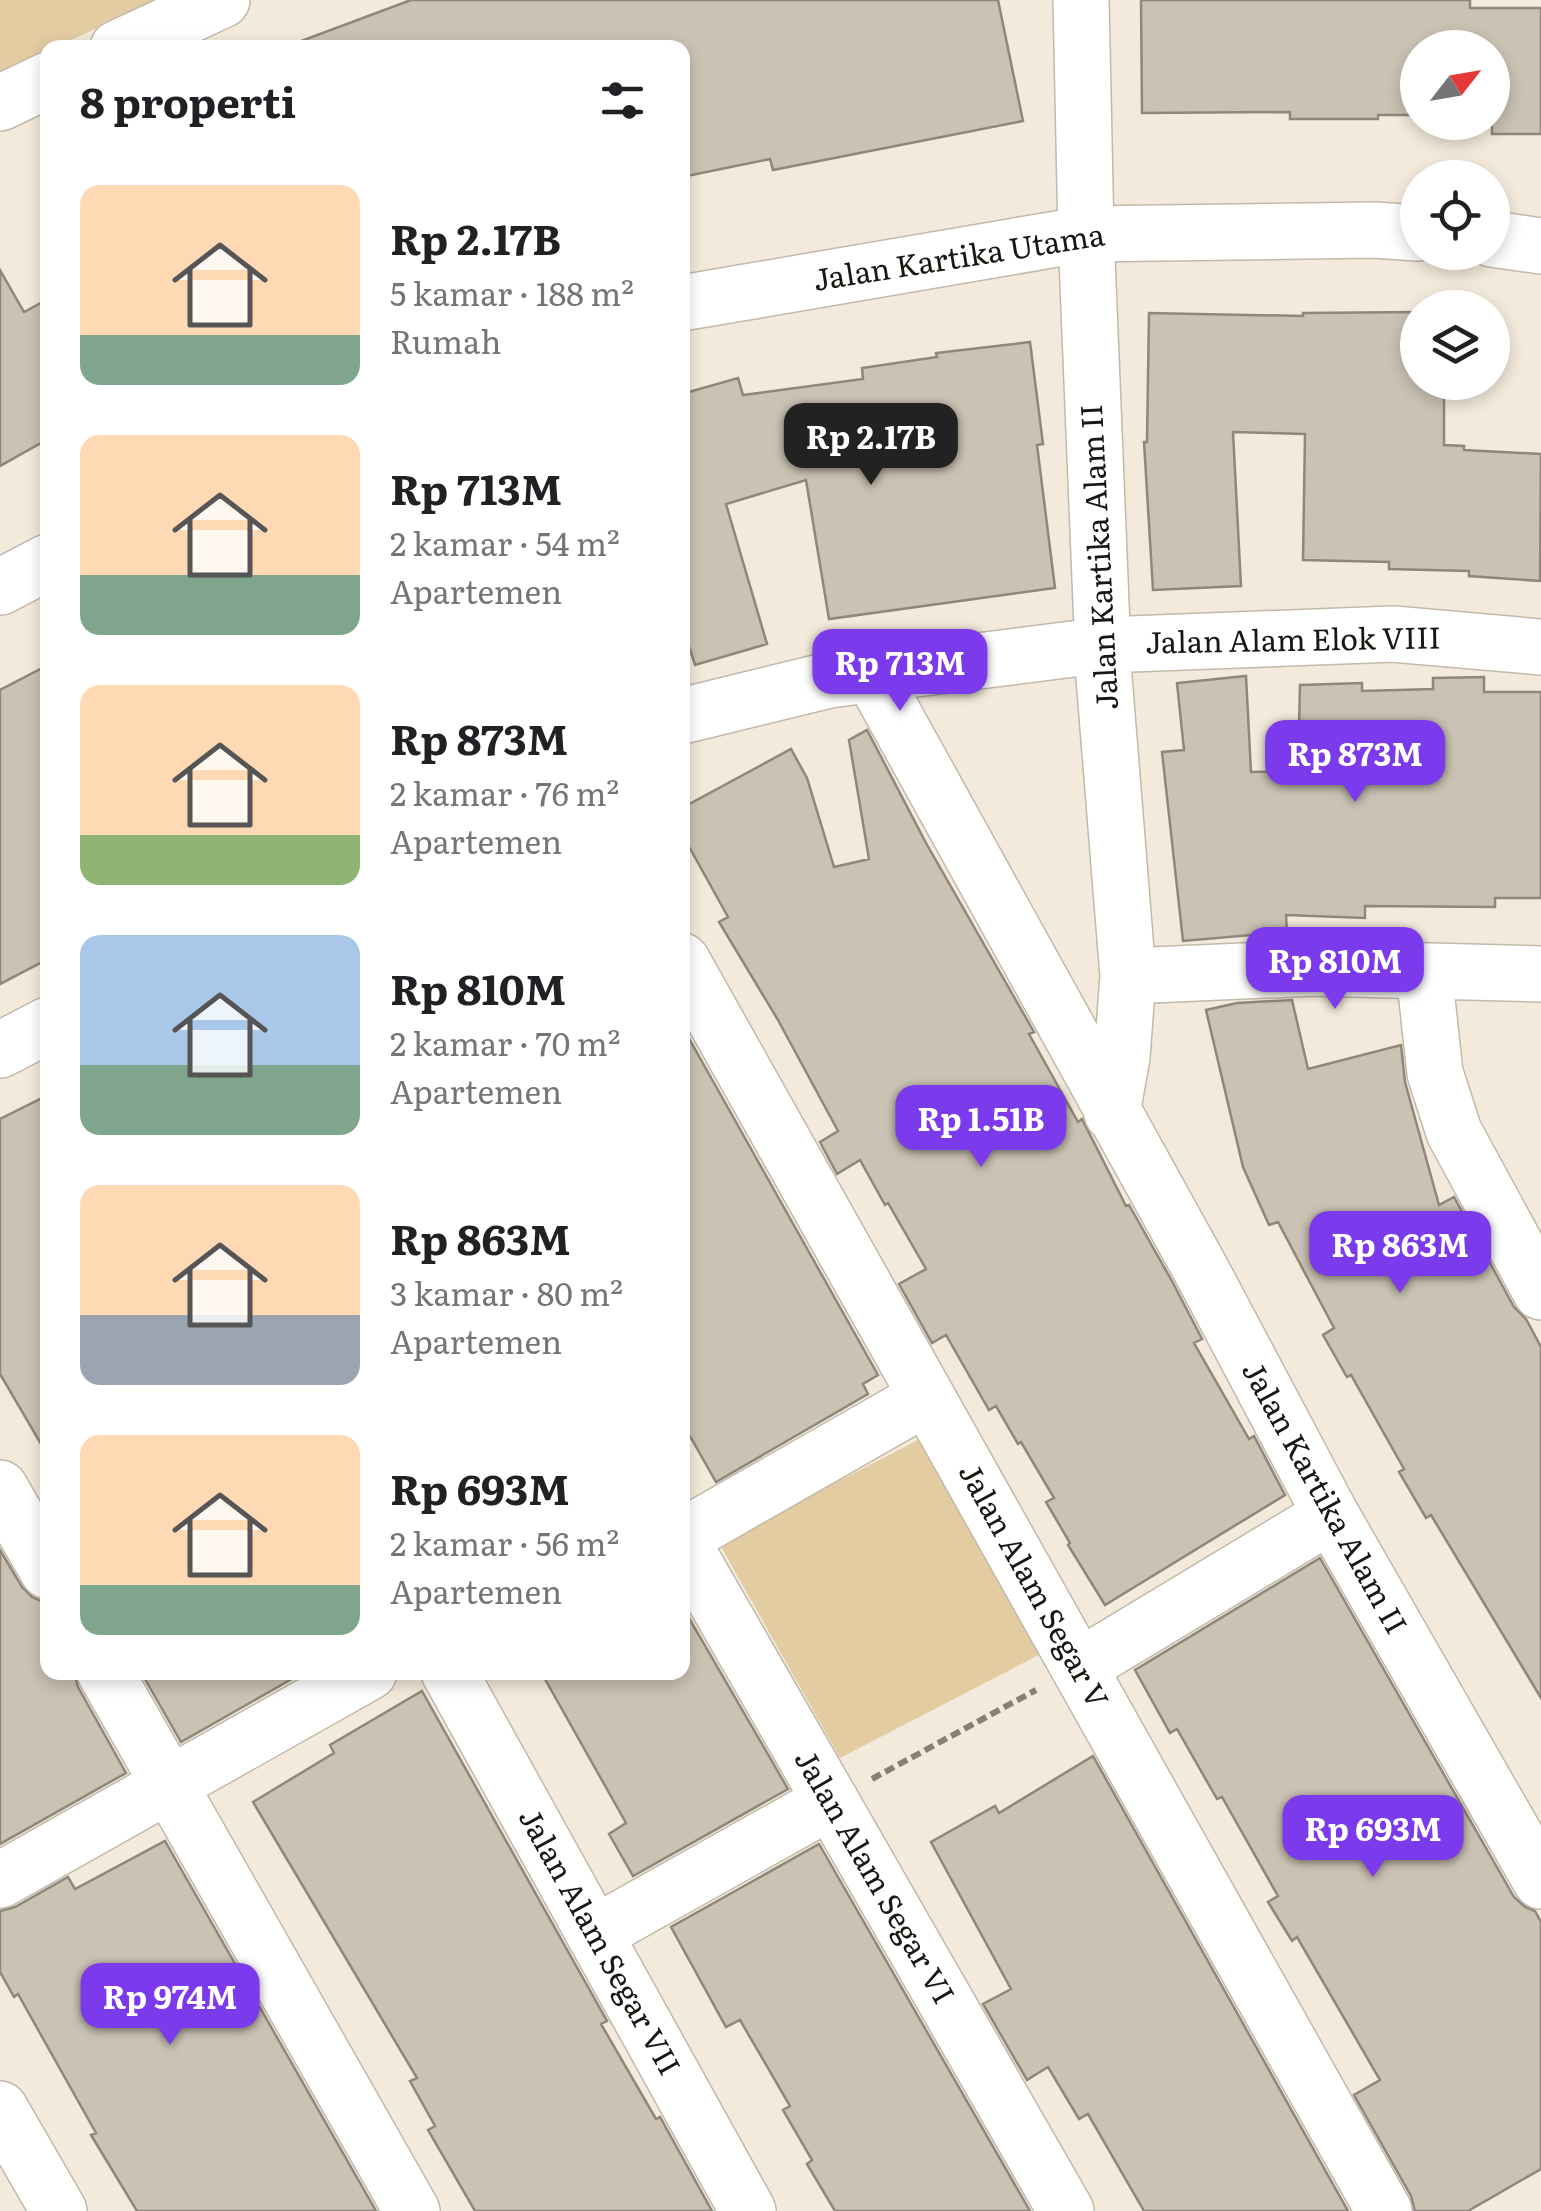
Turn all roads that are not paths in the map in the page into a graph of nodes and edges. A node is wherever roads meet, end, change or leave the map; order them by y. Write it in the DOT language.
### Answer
graph roads {
  1 [pos="222,0"];
  2 [pos="1081,0"];
  3 [pos="135,40"];
  4 [pos="40,84"];
  5 [pos="0,103"];
  6 [pos="1400,232"];
  7 [pos="1086,234"];
  8 [pos="1510,242"];
  9 [pos="1541,246"];
  10 [pos="690,302"];
  11 [pos="40,566"];
  12 [pos="0,586"];
  13 [pos="1104,645"];
  14 [pos="1541,647"];
  15 [pos="872,675"];
  16 [pos="690,714"];
  17 [pos="1424,972"];
  18 [pos="690,974"];
  19 [pos="1541,974"];
  20 [pos="1128,976"];
  21 [pos="40,1029"];
  22 [pos="0,1050"];
  23 [pos="1112,1113"];
  24 [pos="1541,1292"];
  25 [pos="927,1397"];
  26 [pos="0,1488"];
  27 [pos="1331,1515"];
  28 [pos="690,1535"];
  29 [pos="690,1554"];
  30 [pos="40,1557"];
  31 [pos="1080,1667"];
  32 [pos="110,1680"];
  33 [pos="354,1680"];
  34 [pos="453,1680"];
  35 [pos="169,1785"];
  36 [pos="831,1802"];
  37 [pos="0,1880"];
  38 [pos="1541,1881"];
  39 [pos="594,1934"];
  40 [pos="0,2109"];
  41 [pos="60,2211"];
  42 [pos="412,2211"];
  43 [pos="748,2211"];
  44 [pos="1066,2211"];
  45 [pos="1384,2211"];
  1 -- 3 [label="street"];
  2 -- 7 [label="street, Jalan Kartika Alam II"];
  4 -- 5 [label="street"];
  6 -- 7 [label="street, Jalan Kartika Utama"];
  7 -- 10 [label="street, Jalan Kartika Utama"];
  7 -- 13 [label="street, Jalan Kartika Alam II"];
  8 -- 9 [label="street"];
  11 -- 12 [label="street"];
  13 -- 14 [label="street, Jalan Alam Elok VIII"];
  13 -- 15 [label="street, Jalan Alam Elok VIII"];
  13 -- 20 [label="street, Jalan Kartika Alam II"];
  15 -- 16 [label="street, Jalan Alam Elok VIII"];
  15 -- 23 [label="street, Jalan Kartika Alam II"];
  17 -- 19 [label="street"];
  17 -- 20 [label="street"];
  17 -- 24 [label="street"];
  18 -- 25 [label="street, Jalan Alam Segar V"];
  20 -- 23 [label="street, Jalan Kartika Alam II"];
  21 -- 22 [label="street"];
  23 -- 27 [label="street, Jalan Kartika Alam II"];
  25 -- 28 [label="street"];
  25 -- 31 [label="street, Jalan Alam Segar V"];
  26 -- 30 [label="street"];
  27 -- 31 [label="street"];
  27 -- 38 [label="street, Jalan Kartika Alam II"];
  29 -- 36 [label="street, Jalan Alam Segar VI"];
  31 -- 45 [label="street, Jalan Alam Segar V"];
  32 -- 35 [label="street"];
  33 -- 35 [label="street"];
  34 -- 39 [label="street, Jalan Alam Segar VII"];
  35 -- 37 [label="street"];
  35 -- 42 [label="street"];
  36 -- 39 [label="street"];
  36 -- 44 [label="street, Jalan Alam Segar VI"];
  39 -- 43 [label="street, Jalan Alam Segar VII"];
  40 -- 41 [label="street"];
}
